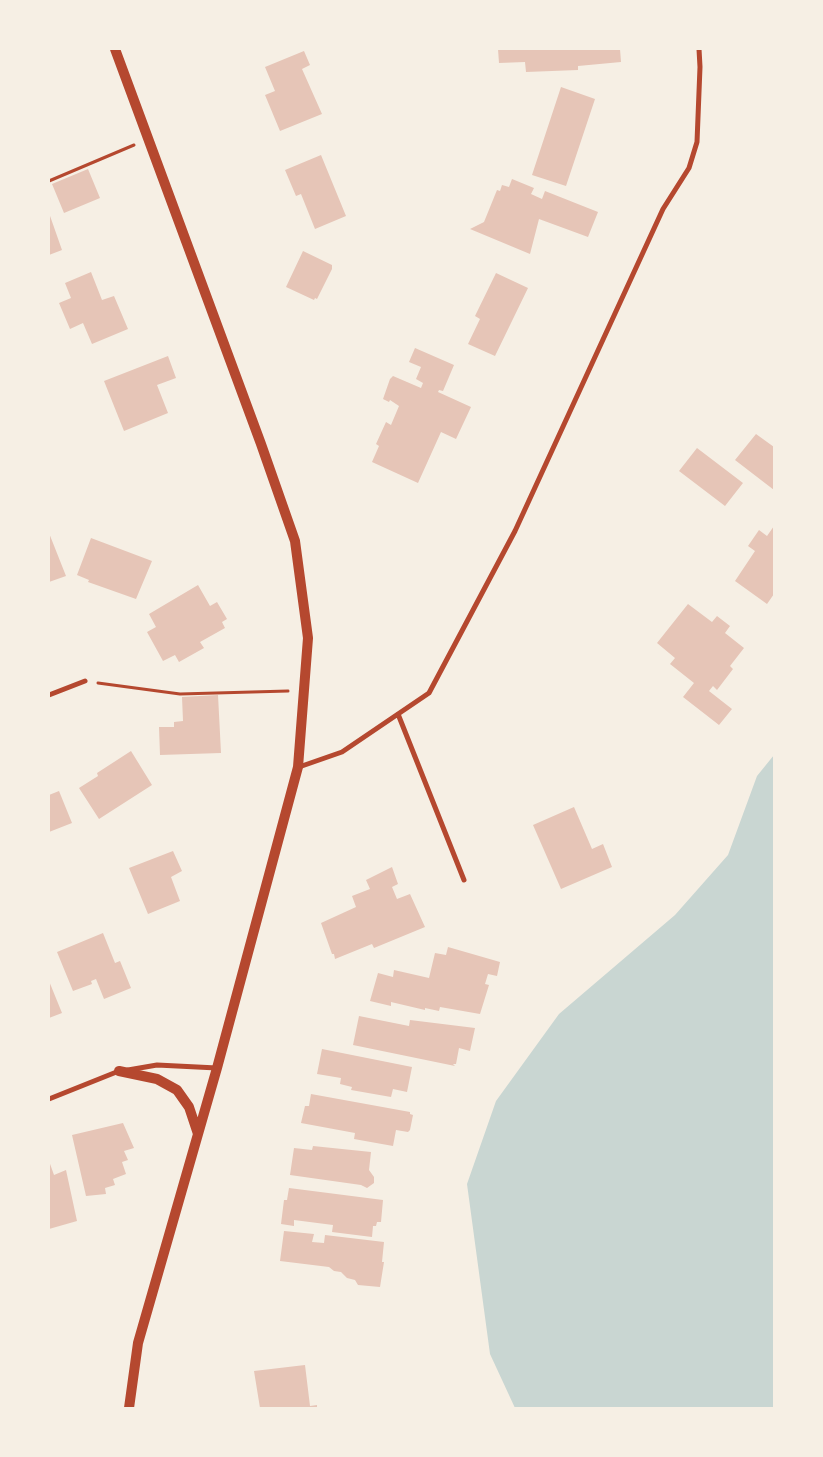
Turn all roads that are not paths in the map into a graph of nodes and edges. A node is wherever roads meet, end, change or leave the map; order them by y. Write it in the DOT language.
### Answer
graph roads {
  1 [pos="115,49"];
  2 [pos="699,49"];
  3 [pos="85,681"];
  4 [pos="49,695"];
  5 [pos="398,714"];
  6 [pos="298,767"];
  7 [pos="464,880"];
  8 [pos="217,1068"];
  9 [pos="119,1071"];
  10 [pos="49,1100"];
  11 [pos="198,1134"];
  12 [pos="129,1408"];
  1 -- 6 [label="main road"];
  2 -- 5 [label="street"];
  3 -- 4 [label="street"];
  5 -- 6 [label="street"];
  5 -- 7 [label="street"];
  6 -- 8 [label="main road"];
  8 -- 9 [label="street"];
  8 -- 11 [label="main road"];
  9 -- 10 [label="street"];
  9 -- 11 [label="main road"];
  11 -- 12 [label="main road"];
}
